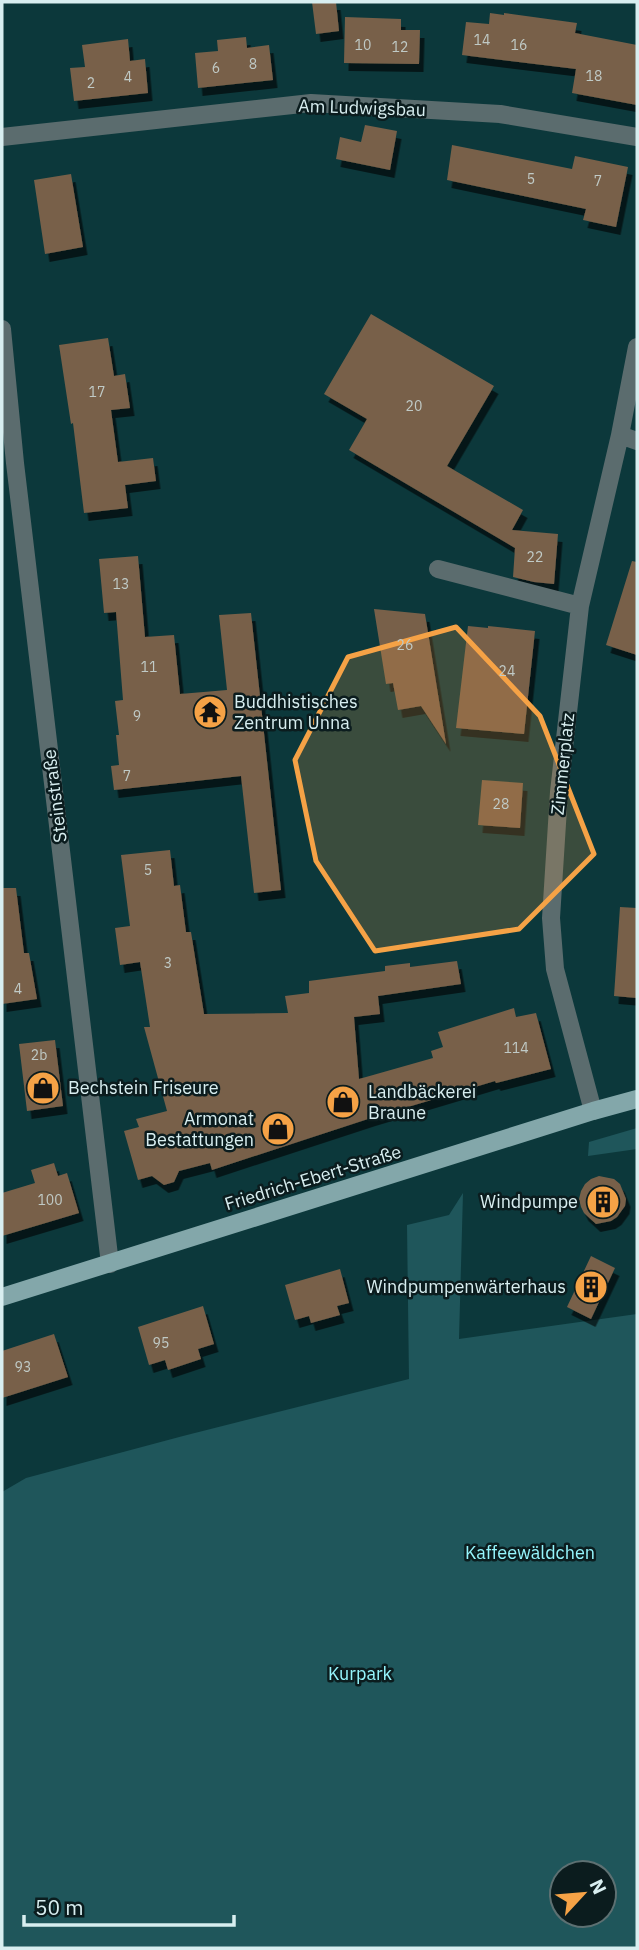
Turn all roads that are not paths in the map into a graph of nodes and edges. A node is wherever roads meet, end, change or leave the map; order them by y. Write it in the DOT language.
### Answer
graph roads {
  1 [pos="2,137"];
  2 [pos="637,137"];
  3 [pos="2,329"];
  4 [pos="637,347"];
  5 [pos="620,435"];
  6 [pos="637,442"];
  7 [pos="8,463"];
  8 [pos="438,569"];
  9 [pos="580,606"];
  10 [pos="637,1099"];
  11 [pos="593,1111"];
  12 [pos="110,1264"];
  13 [pos="2,1297"];
  1 -- 2 [label="street, Am Ludwigsbau"];
  3 -- 7 [label="street, Steinstraße"];
  4 -- 5 [label="street"];
  5 -- 6 [label="street"];
  5 -- 9 [label="street, Zimmerplatz"];
  7 -- 12 [label="street, Steinstraße"];
  8 -- 9 [label="street"];
  9 -- 11 [label="street, Zimmerplatz"];
  10 -- 11 [label="main road, Friedrich-Ebert-Straße"];
  11 -- 12 [label="main road, Friedrich-Ebert-Straße"];
  12 -- 13 [label="main road, Friedrich-Ebert-Straße"];
}
